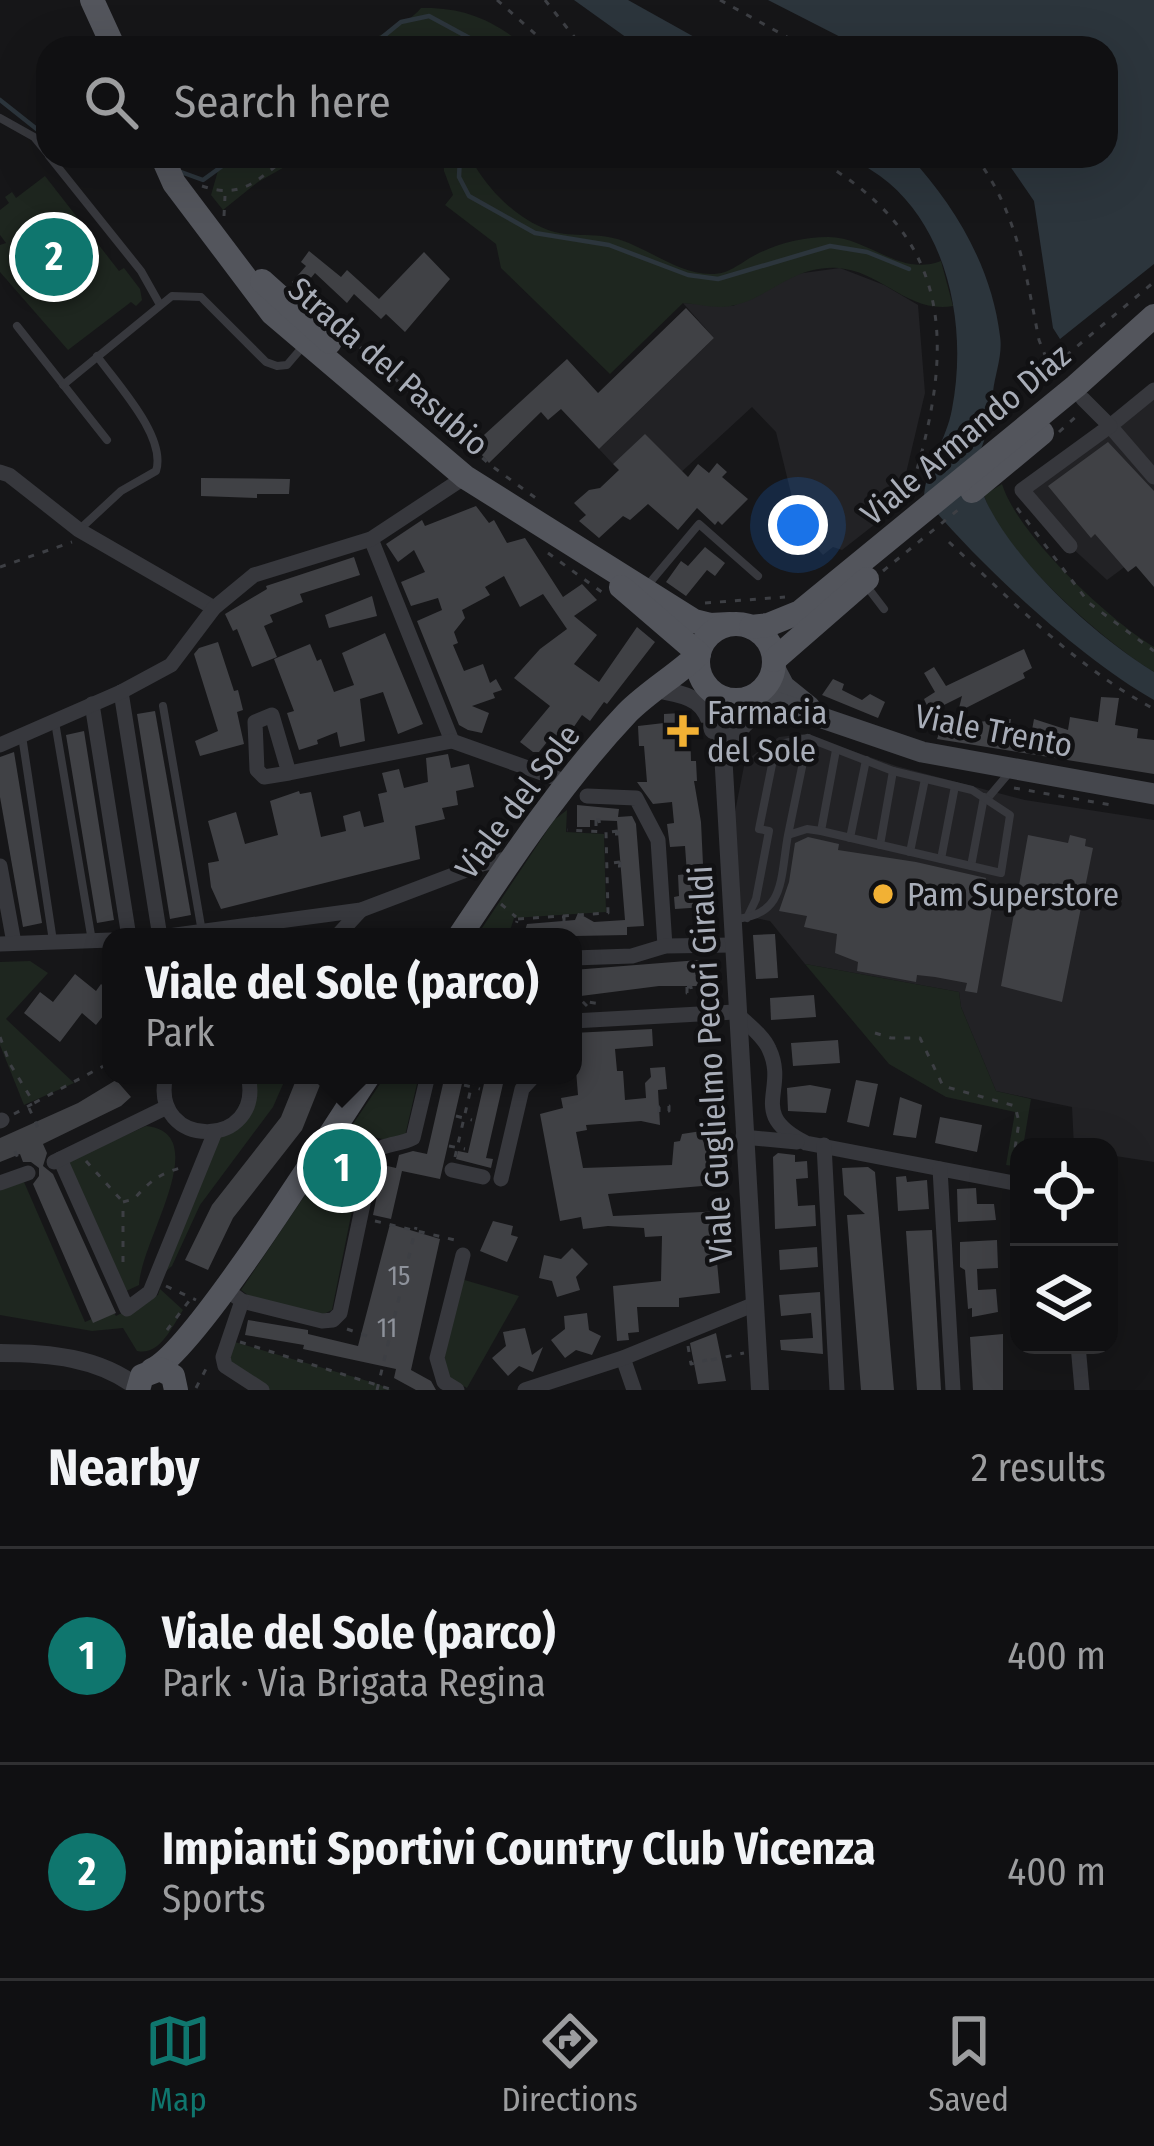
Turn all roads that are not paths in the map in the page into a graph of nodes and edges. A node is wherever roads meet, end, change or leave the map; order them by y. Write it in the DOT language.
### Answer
graph roads {
  1 [pos="92,0"];
  2 [pos="108,36"];
  3 [pos="0,118"];
  4 [pos="36,139"];
  5 [pos="59,168"];
  6 [pos="167,168"];
  7 [pos="221,234"];
  8 [pos="159,302"];
  9 [pos="1154,316"];
  10 [pos="17,326"];
  11 [pos="1154,339"];
  12 [pos="306,343"];
  13 [pos="97,356"];
  14 [pos="64,385"];
  15 [pos="1154,390"];
  16 [pos="1083,399"];
  17 [pos="1110,426"];
  18 [pos="107,440"];
  19 [pos="991,464"];
  20 [pos="0,472"];
  21 [pos="465,477"];
  22 [pos="1154,477"];
  23 [pos="540,512"];
  24 [pos="79,530"];
  25 [pos="371,539"];
  26 [pos="1070,546"];
  27 [pos="758,576"];
  28 [pos="858,581"];
  29 [pos="655,603"];
  30 [pos="214,608"];
  31 [pos="884,609"];
  32 [pos="741,626"];
  33 [pos="699,654"];
  34 [pos="774,664"];
  35 [pos="709,687"];
  36 [pos="665,691"];
  37 [pos="121,692"];
  38 [pos="750,696"];
  39 [pos="92,704"];
  40 [pos="163,706"];
  41 [pos="632,708"];
  42 [pos="825,718"];
  43 [pos="54,720"];
  44 [pos="722,734"];
  45 [pos="22,735"];
  46 [pos="808,738"];
  47 [pos="452,741"];
  48 [pos="0,745"];
  49 [pos="836,749"];
  50 [pos="866,760"];
  51 [pos="1011,770"];
  52 [pos="893,771"];
  53 [pos="289,773"];
  54 [pos="925,779"];
  55 [pos="955,786"];
  56 [pos="723,788"];
  57 [pos="578,789"];
  58 [pos="1154,794"];
  59 [pos="985,798"];
  60 [pos="769,831"];
  61 [pos="789,831"];
  62 [pos="821,831"];
  63 [pos="850,838"];
  64 [pos="880,845"];
  65 [pos="910,852"];
  66 [pos="510,858"];
  67 [pos="941,859"];
  68 [pos="0,866"];
  69 [pos="971,866"];
  70 [pos="448,879"];
  71 [pos="489,892"];
  72 [pos="362,910"];
  73 [pos="740,918"];
  74 [pos="128,928"];
  75 [pos="160,928"];
  76 [pos="201,928"];
  77 [pos="237,928"];
  78 [pos="345,928"];
  79 [pos="466,928"];
  80 [pos="102,940"];
  81 [pos="92,941"];
  82 [pos="53,942"];
  83 [pos="7,943"];
  84 [pos="734,945"];
  85 [pos="665,946"];
  86 [pos="582,958"];
  87 [pos="735,1012"];
  88 [pos="582,1020"];
  89 [pos="165,1084"];
  90 [pos="249,1084"];
  91 [pos="363,1084"];
  92 [pos="426,1084"];
  93 [pos="527,1084"];
  94 [pos="167,1107"];
  95 [pos="215,1132"];
  96 [pos="743,1137"];
  97 [pos="806,1143"];
  98 [pos="824,1145"];
  99 [pos="940,1169"];
  100 [pos="452,1170"];
  101 [pos="28,1173"];
  102 [pos="483,1177"];
  103 [pos="502,1179"];
  104 [pos="0,1183"];
  105 [pos="1010,1183"];
  106 [pos="463,1256"];
  107 [pos="233,1295"];
  108 [pos="755,1304"];
  109 [pos="198,1307"];
  110 [pos="0,1353"];
  111 [pos="1079,1354"];
  112 [pos="623,1358"];
  113 [pos="137,1380"];
  114 [pos="176,1387"];
  115 [pos="262,1390"];
  116 [pos="457,1390"];
  117 [pos="525,1390"];
  118 [pos="634,1390"];
  119 [pos="760,1390"];
  120 [pos="837,1390"];
  121 [pos="952,1390"];
  122 [pos="1082,1390"];
  1 -- 2 [label="main road"];
  3 -- 4 [label="lane"];
  5 -- 8 [label="lane"];
  6 -- 7 [label="main road, Strada del Pasubio"];
  7 -- 12 [label="main road, Strada del Pasubio"];
  7 -- 23 [label="main road, Strada del Pasubio"];
  8 -- 12 [label="lane"];
  8 -- 13 [label="lane"];
  9 -- 19 [label="main road, Viale Armando Diaz"];
  10 -- 14 [label="lane"];
  11 -- 16 [label="main road, Viale Armando Diaz"];
  12 -- 21 [label="main road, Strada del Pasubio"];
  13 -- 14 [label="lane"];
  13 -- 24 [label="lane"];
  14 -- 18 [label="lane"];
  15 -- 17 [label="street"];
  16 -- 17 [label="street"];
  16 -- 19 [label="main road, Viale Armando Diaz"];
  17 -- 22 [label="street"];
  17 -- 26 [label="street"];
  19 -- 28 [label="main road, Viale Armando Diaz"];
  20 -- 24 [label="street"];
  21 -- 23 [label="main road, Strada del Pasubio"];
  21 -- 25 [label="street"];
  23 -- 29 [label="main road, Strada del Pasubio"];
  24 -- 30 [label="street"];
  25 -- 30 [label="street"];
  25 -- 47 [label="street"];
  27 -- 29 [label="lane"];
  28 -- 29 [label="main road"];
  28 -- 31 [label="lane"];
  28 -- 32 [label="main road, Viale Armando Diaz"];
  28 -- 34 [label="main road, Viale Armando Diaz"];
  29 -- 32 [label="main road, Strada del Pasubio"];
  29 -- 33 [label="main road, Strada del Pasubio"];
  29 -- 41 [label="main road"];
  30 -- 37 [label="street"];
  32 -- 33 [label="main road"];
  32 -- 34 [label="main road"];
  33 -- 35 [label="main road"];
  33 -- 41 [label="main road, Viale del Sole"];
  34 -- 38 [label="main road"];
  34 -- 42 [label="main road, Viale Trento"];
  35 -- 36 [label="main road, Viale del Sole"];
  35 -- 38 [label="main road"];
  35 -- 44 [label="street, Viale Guglielmo Pecori Giraldi"];
  36 -- 41 [label="main road, Viale del Sole"];
  36 -- 56 [label="street"];
  37 -- 39 [label="street"];
  37 -- 75 [label="street"];
  38 -- 42 [label="main road, Viale Trento"];
  38 -- 44 [label="street"];
  39 -- 43 [label="street"];
  39 -- 74 [label="street"];
  40 -- 76 [label="lane"];
  41 -- 57 [label="main road, Viale del Sole"];
  42 -- 51 [label="main road, Viale Trento"];
  42 -- 56 [label="street"];
  43 -- 45 [label="street"];
  43 -- 81 [label="lane"];
  44 -- 56 [label="street, Viale Guglielmo Pecori Giraldi"];
  45 -- 48 [label="street"];
  45 -- 82 [label="lane"];
  46 -- 49 [label="lane"];
  46 -- 60 [label="lane"];
  46 -- 61 [label="lane"];
  47 -- 53 [label="street"];
  47 -- 57 [label="street"];
  49 -- 50 [label="lane"];
  49 -- 62 [label="lane"];
  50 -- 52 [label="lane"];
  50 -- 63 [label="lane"];
  51 -- 58 [label="main road, Viale Trento"];
  51 -- 59 [label="lane"];
  52 -- 54 [label="lane"];
  52 -- 64 [label="lane"];
  54 -- 55 [label="lane"];
  54 -- 65 [label="lane"];
  55 -- 59 [label="lane"];
  55 -- 67 [label="lane"];
  56 -- 73 [label="street, Viale Guglielmo Pecori Giraldi"];
  57 -- 66 [label="main road, Viale del Sole"];
  57 -- 85 [label="street"];
  59 -- 69 [label="lane"];
  59 -- 69 [label="lane"];
  60 -- 61 [label="lane"];
  60 -- 73 [label="lane"];
  61 -- 62 [label="lane"];
  61 -- 73 [label="lane"];
  62 -- 63 [label="lane"];
  63 -- 64 [label="lane"];
  64 -- 65 [label="lane"];
  65 -- 67 [label="lane"];
  66 -- 70 [label="street"];
  66 -- 71 [label="main road, Viale del Sole"];
  67 -- 69 [label="lane"];
  68 -- 83 [label="street"];
  70 -- 71 [label="street"];
  70 -- 72 [label="street"];
  71 -- 79 [label="main road, Viale del Sole"];
  72 -- 77 [label="street"];
  72 -- 78 [label="street"];
  73 -- 84 [label="street, Viale Guglielmo Pecori Giraldi"];
  80 -- 81 [label="street"];
  81 -- 82 [label="street"];
  82 -- 83 [label="street"];
  84 -- 85 [label="street"];
  84 -- 87 [label="street, Viale Guglielmo Pecori Giraldi"];
  85 -- 86 [label="street"];
  87 -- 88 [label="street"];
  87 -- 96 [label="street, Viale Guglielmo Pecori Giraldi"];
  87 -- 97 [label="street"];
  89 -- 94 [label="street"];
  90 -- 95 [label="street"];
  91 -- 107 [label="main road"];
  92 -- 107 [label="street"];
  93 -- 103 [label="street"];
  94 -- 95 [label="street"];
  94 -- 95 [label="street"];
  96 -- 97 [label="street"];
  96 -- 108 [label="street, Viale Guglielmo Pecori Giraldi"];
  97 -- 98 [label="street"];
  98 -- 99 [label="street"];
  98 -- 120 [label="street"];
  99 -- 105 [label="street"];
  99 -- 121 [label="street"];
  100 -- 102 [label="street"];
  101 -- 104 [label="street"];
  106 -- 116 [label="street"];
  107 -- 109 [label="main road"];
  107 -- 115 [label="street"];
  108 -- 112 [label="street"];
  108 -- 119 [label="street, Viale Guglielmo Pecori Giraldi"];
  109 -- 113 [label="main road"];
  109 -- 114 [label="main road"];
  110 -- 113 [label="street"];
  111 -- 122 [label="street"];
  112 -- 117 [label="street"];
  112 -- 118 [label="street"];
  113 -- 114 [label="main road"];
}
